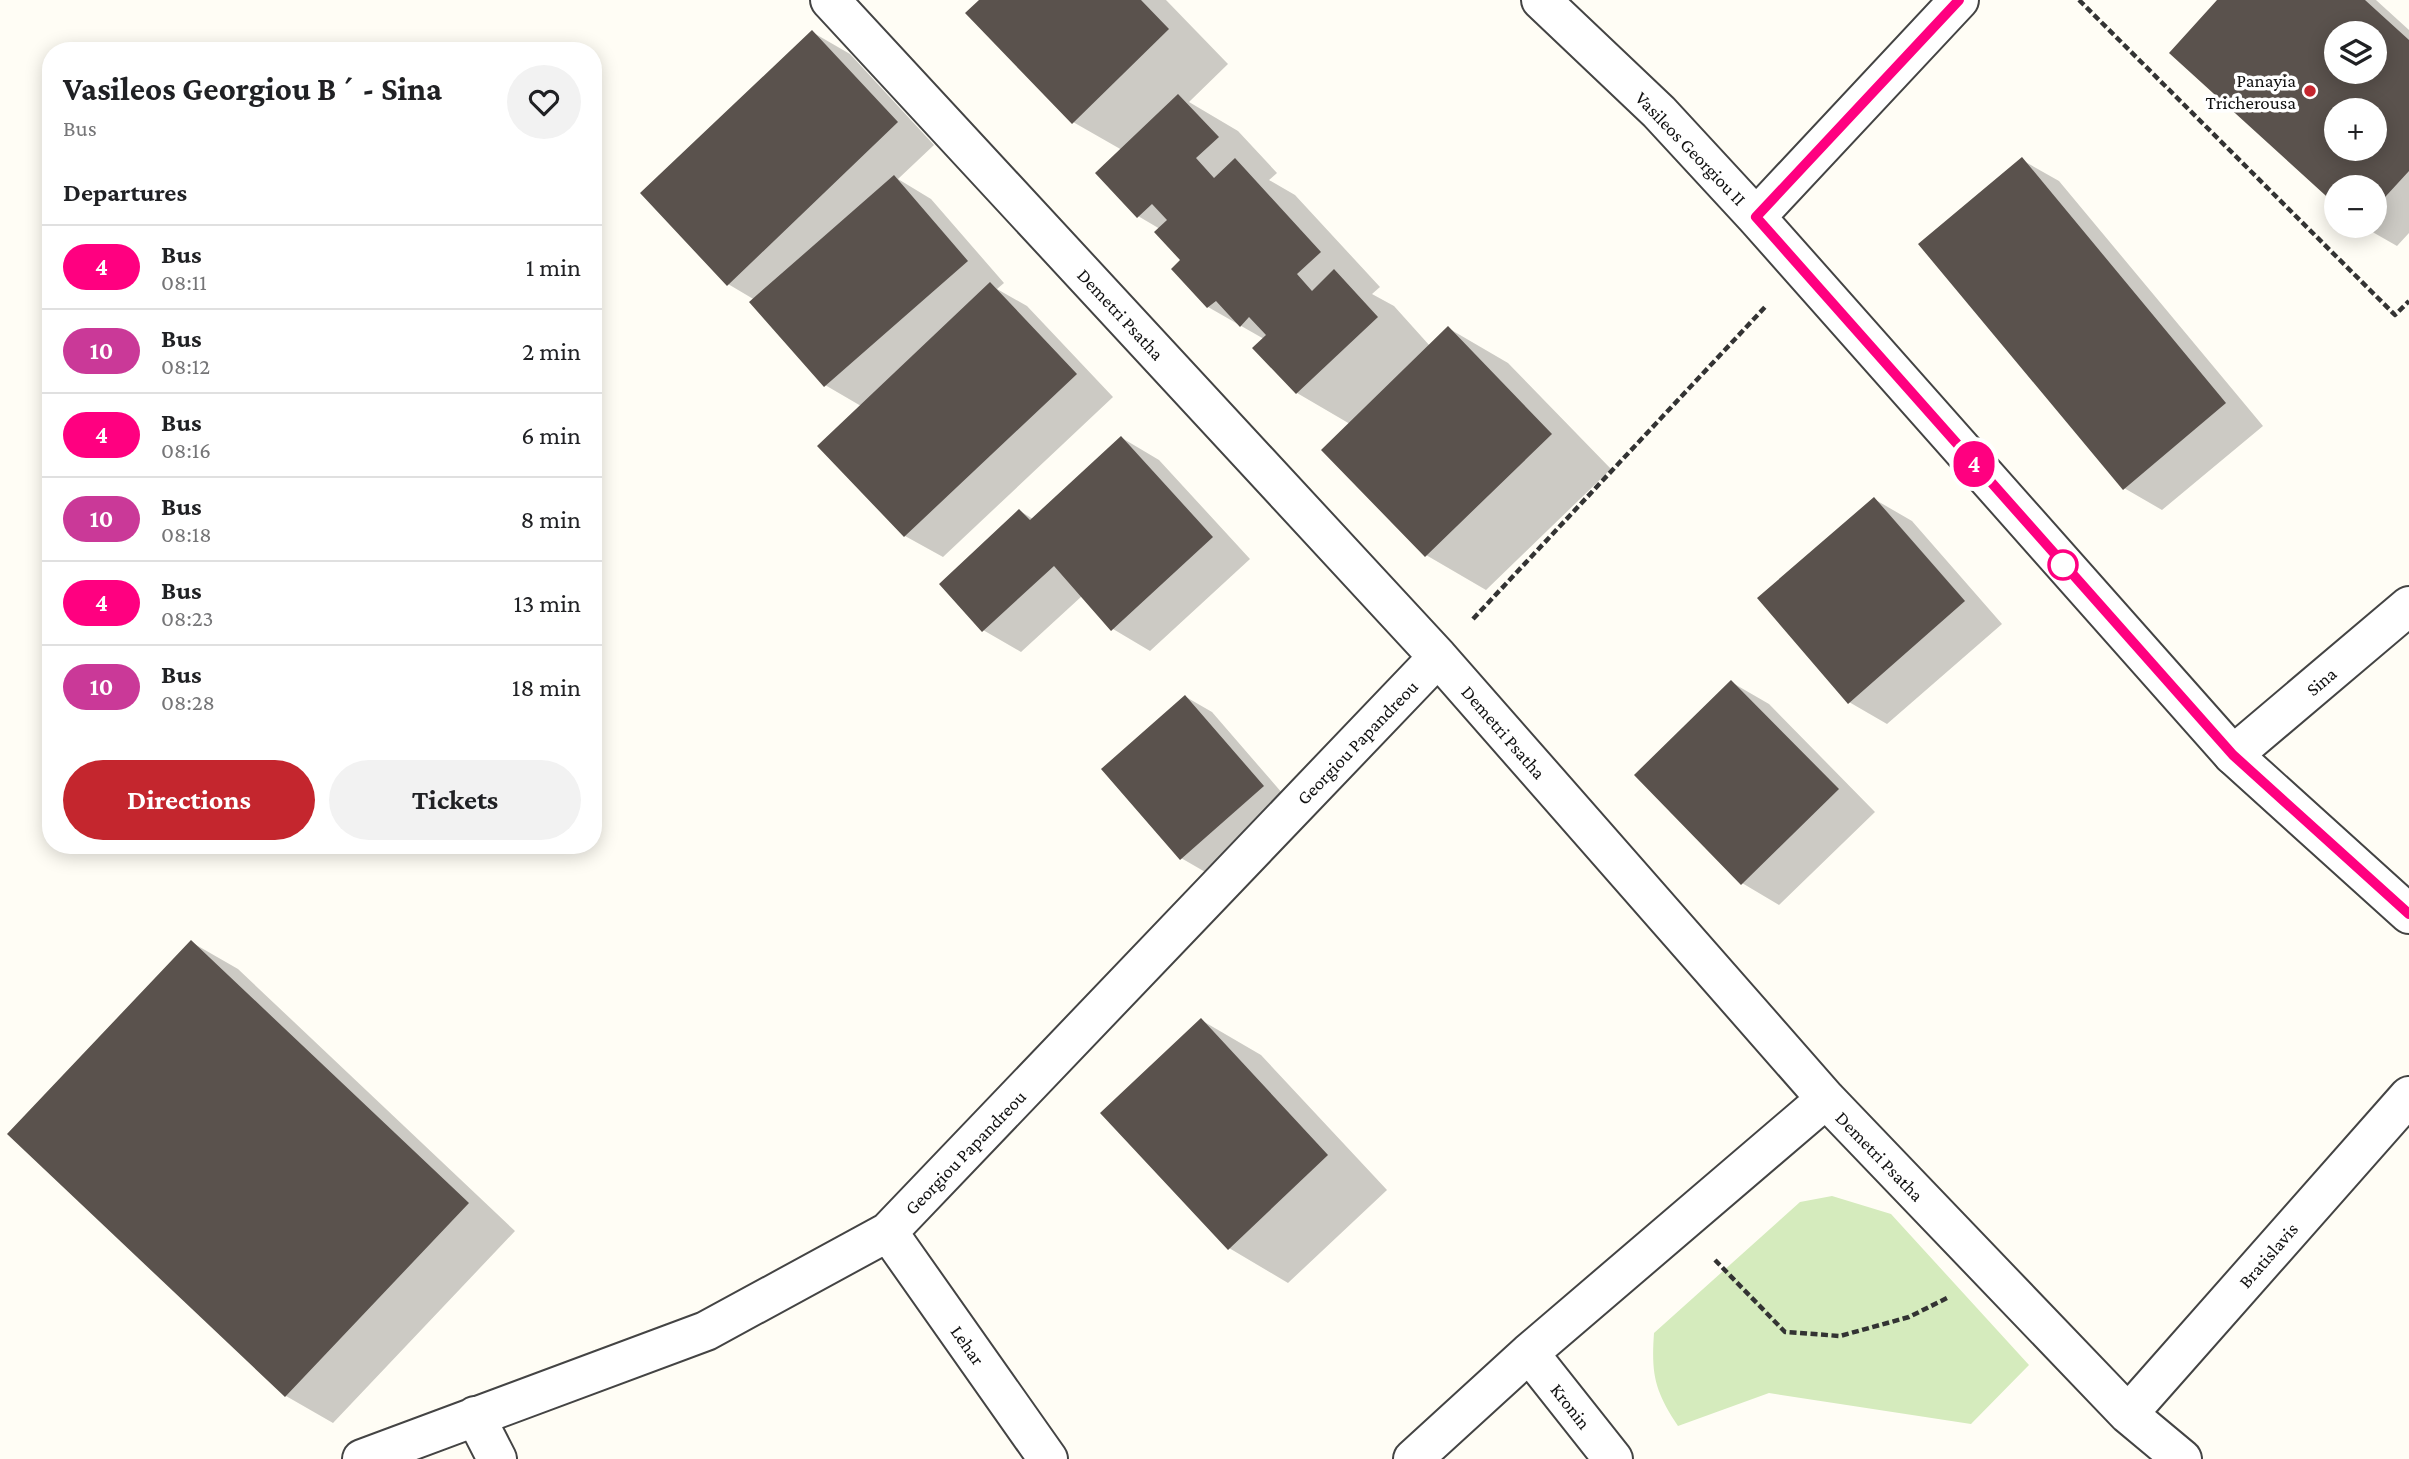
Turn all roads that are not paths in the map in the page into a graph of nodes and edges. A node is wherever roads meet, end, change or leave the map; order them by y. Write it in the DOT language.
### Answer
graph roads {
  1 [pos="830,0"];
  2 [pos="1541,0"];
  3 [pos="1959,0"];
  4 [pos="1756,217"];
  5 [pos="2409,606"];
  6 [pos="1438,657"];
  7 [pos="2233,755"];
  8 [pos="2409,915"];
  9 [pos="2409,1096"];
  10 [pos="1826,1099"];
  11 [pos="888,1232"];
  12 [pos="1529,1353"];
  13 [pos="2128,1414"];
  14 [pos="475,1416"];
  15 [pos="362,1459"];
  16 [pos="496,1459"];
  17 [pos="1048,1459"];
  18 [pos="1413,1459"];
  19 [pos="1613,1459"];
  20 [pos="2182,1459"];
  1 -- 6 [label="street, Demetri Psatha"];
  2 -- 4 [label="street, Vasileos Georgiou II"];
  3 -- 4 [label="street"];
  4 -- 7 [label="street, Vasileos Georgiou II"];
  5 -- 7 [label="street, Sina"];
  6 -- 10 [label="street, Demetri Psatha"];
  6 -- 11 [label="street, Georgiou Papandreou"];
  7 -- 8 [label="street, Vasileos Georgiou II"];
  9 -- 13 [label="street, Bratislavis"];
  10 -- 12 [label="street"];
  10 -- 13 [label="street, Demetri Psatha"];
  11 -- 14 [label="street, Georgiou Papandreou"];
  11 -- 17 [label="street, Lehar"];
  12 -- 18 [label="street"];
  12 -- 19 [label="street, Kronin"];
  13 -- 20 [label="street, Demetri Psatha"];
  14 -- 15 [label="street, Georgiou Papandreou"];
  14 -- 16 [label="street"];
}
